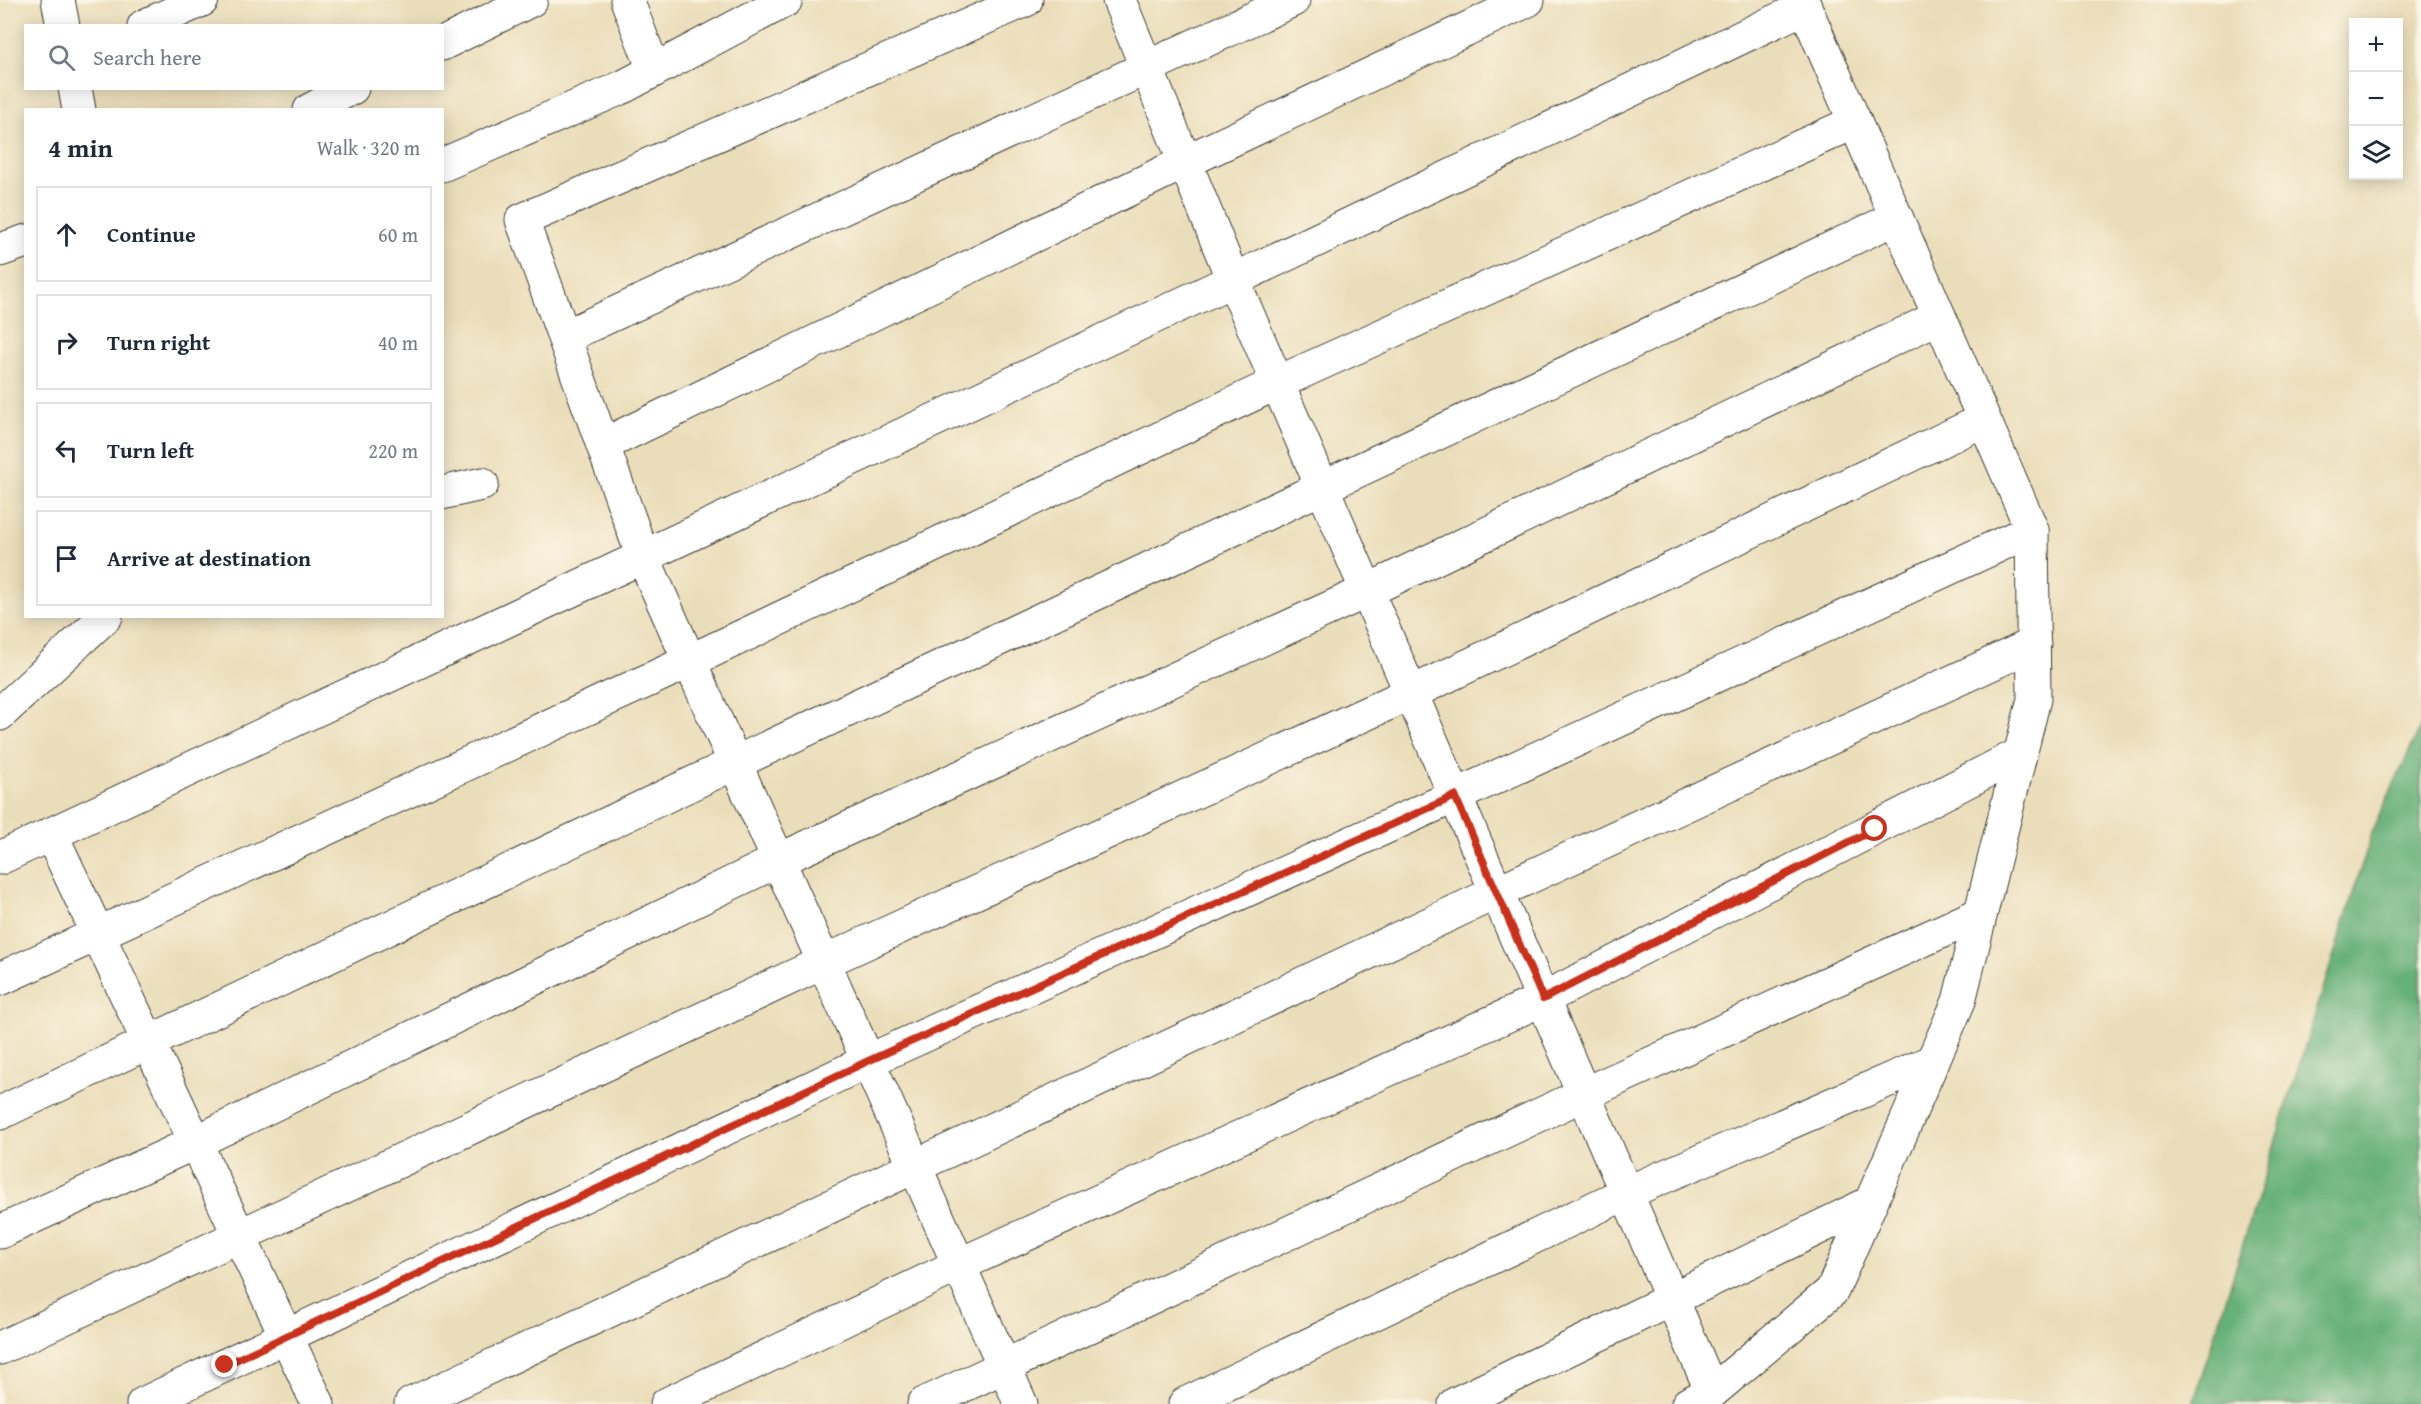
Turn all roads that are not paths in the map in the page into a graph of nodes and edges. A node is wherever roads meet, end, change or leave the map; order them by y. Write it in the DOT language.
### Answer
graph roads {
  1 [pos="58,0"];
  2 [pos="202,0"];
  3 [pos="531,0"];
  4 [pos="627,0"];
  5 [pos="786,0"];
  6 [pos="1026,0"];
  7 [pos="1119,0"];
  8 [pos="1293,0"];
  9 [pos="1528,0"];
  10 [pos="1803,4"];
  11 [pos="63,24"];
  12 [pos="148,24"];
  13 [pos="444,43"];
  14 [pos="1147,69"];
  15 [pos="654,70"];
  16 [pos="75,90"];
  17 [pos="348,90"];
  18 [pos="79,108"];
  19 [pos="314,108"];
  20 [pos="1855,122"];
  21 [pos="1185,162"];
  22 [pos="444,164"];
  23 [pos="1896,218"];
  24 [pos="24,242"];
  25 [pos="0,250"];
  26 [pos="1233,280"];
  27 [pos="1939,317"];
  28 [pos="564,337"];
  29 [pos="1277,383"];
  30 [pos="1984,420"];
  31 [pos="603,445"];
  32 [pos="482,484"];
  33 [pos="1322,487"];
  34 [pos="444,493"];
  35 [pos="2032,531"];
  36 [pos="643,557"];
  37 [pos="1367,591"];
  38 [pos="104,618"];
  39 [pos="2034,644"];
  40 [pos="690,661"];
  41 [pos="1411,693"];
  42 [pos="0,714"];
  43 [pos="2020,754"];
  44 [pos="735,763"];
  45 [pos="1455,796"];
  46 [pos="51,834"];
  47 [pos="0,858"];
  48 [pos="779,860"];
  49 [pos="1497,892"];
  50 [pos="1980,914"];
  51 [pos="97,933"];
  52 [pos="824,962"];
  53 [pos="0,979"];
  54 [pos="1543,999"];
  55 [pos="148,1041"];
  56 [pos="868,1061"];
  57 [pos="1933,1061"];
  58 [pos="1584,1094"];
  59 [pos="0,1113"];
  60 [pos="196,1142"];
  61 [pos="916,1167"];
  62 [pos="1626,1193"];
  63 [pos="1870,1203"];
  64 [pos="0,1232"];
  65 [pos="239,1235"];
  66 [pos="959,1266"];
  67 [pos="1672,1300"];
  68 [pos="286,1336"];
  69 [pos="0,1348"];
  70 [pos="1005,1366"];
  71 [pos="1700,1398"];
  72 [pos="143,1404"];
  73 [pos="318,1404"];
  74 [pos="411,1404"];
  75 [pos="667,1404"];
  76 [pos="924,1404"];
  77 [pos="1022,1404"];
  78 [pos="1185,1404"];
  79 [pos="1455,1404"];
  1 -- 11 [label="lane"];
  2 -- 12 [label="lane"];
  3 -- 13 [label="lane"];
  4 -- 15 [label="lane"];
  5 -- 15 [label="lane"];
  6 -- 28 [label="lane"];
  7 -- 14 [label="lane"];
  8 -- 14 [label="lane"];
  9 -- 21 [label="lane"];
  10 -- 20 [label="lane"];
  10 -- 26 [label="lane"];
  14 -- 21 [label="lane"];
  14 -- 28 [label="lane"];
  15 -- 22 [label="lane"];
  16 -- 18 [label="lane"];
  17 -- 19 [label="lane"];
  20 -- 23 [label="lane"];
  20 -- 29 [label="lane"];
  21 -- 26 [label="lane"];
  21 -- 31 [label="lane"];
  23 -- 27 [label="lane"];
  23 -- 33 [label="lane"];
  24 -- 25 [label="lane"];
  26 -- 29 [label="lane"];
  26 -- 36 [label="lane"];
  27 -- 30 [label="lane"];
  27 -- 37 [label="lane"];
  28 -- 31 [label="lane"];
  29 -- 33 [label="lane"];
  29 -- 40 [label="lane"];
  30 -- 35 [label="lane"];
  30 -- 41 [label="lane"];
  31 -- 36 [label="lane"];
  32 -- 34 [label="lane"];
  33 -- 37 [label="lane"];
  33 -- 44 [label="lane"];
  35 -- 39 [label="lane"];
  35 -- 45 [label="lane"];
  36 -- 40 [label="lane"];
  36 -- 46 [label="lane"];
  37 -- 41 [label="lane"];
  37 -- 48 [label="lane"];
  38 -- 42 [label="lane"];
  39 -- 43 [label="lane"];
  39 -- 49 [label="lane"];
  40 -- 44 [label="lane"];
  40 -- 51 [label="lane"];
  41 -- 45 [label="lane"];
  41 -- 52 [label="lane"];
  43 -- 50 [label="lane"];
  43 -- 54 [label="lane"];
  44 -- 48 [label="lane"];
  44 -- 55 [label="lane"];
  45 -- 49 [label="lane"];
  45 -- 56 [label="lane"];
  46 -- 47 [label="lane"];
  46 -- 51 [label="lane"];
  48 -- 52 [label="lane"];
  48 -- 60 [label="lane"];
  49 -- 54 [label="lane"];
  49 -- 61 [label="lane"];
  50 -- 57 [label="lane"];
  50 -- 58 [label="lane"];
  51 -- 53 [label="lane"];
  51 -- 55 [label="lane"];
  52 -- 56 [label="lane"];
  52 -- 65 [label="lane"];
  54 -- 58 [label="lane"];
  54 -- 66 [label="lane"];
  55 -- 59 [label="lane"];
  55 -- 60 [label="lane"];
  56 -- 61 [label="lane"];
  56 -- 68 [label="lane"];
  57 -- 62 [label="lane"];
  57 -- 63 [label="lane"];
  58 -- 62 [label="lane"];
  58 -- 70 [label="lane"];
  60 -- 64 [label="lane"];
  60 -- 65 [label="lane"];
  61 -- 66 [label="lane"];
  61 -- 74 [label="lane"];
  62 -- 67 [label="lane"];
  62 -- 78 [label="lane"];
  63 -- 67 [label="lane"];
  63 -- 71 [label="lane"];
  65 -- 68 [label="lane"];
  65 -- 69 [label="lane"];
  66 -- 70 [label="lane"];
  66 -- 75 [label="lane"];
  67 -- 71 [label="lane"];
  67 -- 79 [label="lane"];
  68 -- 72 [label="lane"];
  68 -- 73 [label="lane"];
  70 -- 76 [label="lane"];
  70 -- 77 [label="lane"];
}
